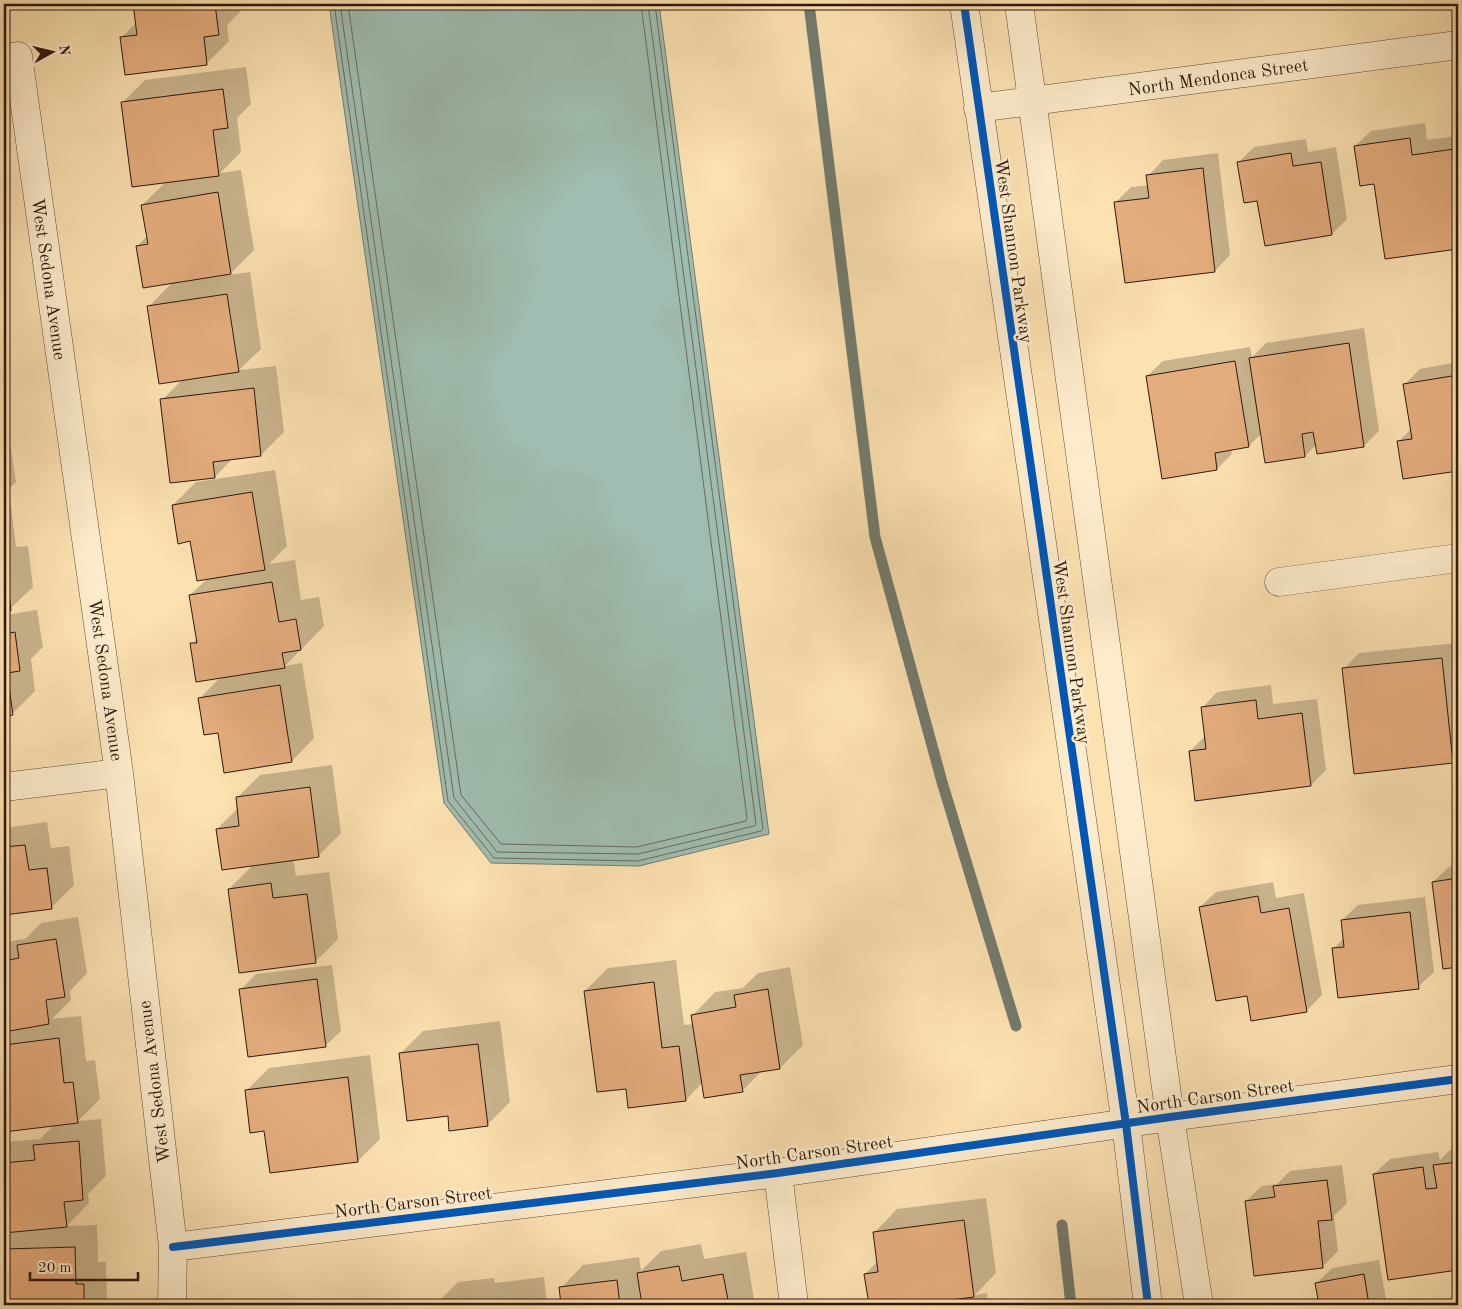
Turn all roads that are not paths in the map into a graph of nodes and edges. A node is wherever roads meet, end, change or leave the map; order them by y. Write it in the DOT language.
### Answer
graph roads {
  1 [pos="964,4"];
  2 [pos="1019,4"];
  3 [pos="1458,45"];
  4 [pos="11,57"];
  5 [pos="1033,101"];
  6 [pos="978,108"];
  7 [pos="1458,558"];
  8 [pos="1279,582"];
  9 [pos="119,773"];
  10 [pos="4,787"];
  11 [pos="1458,1079"];
  12 [pos="1170,1117"];
  13 [pos="1126,1124"];
  14 [pos="778,1173"];
  15 [pos="173,1247"];
  16 [pos="172,1305"];
  17 [pos="794,1305"];
  18 [pos="1148,1305"];
  19 [pos="1199,1305"];
  1 -- 6 [label="street, West Shannon Parkway"];
  2 -- 5 [label="street, West Shannon Parkway"];
  3 -- 5 [label="street, North Mendonca Street"];
  4 -- 9 [label="street, West Sedona Avenue"];
  5 -- 6 [label="street, North Mendonca Street"];
  5 -- 12 [label="street, West Shannon Parkway"];
  6 -- 13 [label="street, West Shannon Parkway"];
  7 -- 8 [label="street"];
  9 -- 10 [label="street"];
  9 -- 15 [label="street, West Sedona Avenue"];
  11 -- 12 [label="street, North Carson Street"];
  12 -- 13 [label="street, North Carson Street"];
  12 -- 19 [label="street, West Shannon Parkway"];
  13 -- 14 [label="street, North Carson Street"];
  13 -- 18 [label="street, West Shannon Parkway"];
  14 -- 15 [label="street, North Carson Street"];
  14 -- 17 [label="street"];
  15 -- 16 [label="street, West Sedona Avenue"];
}
